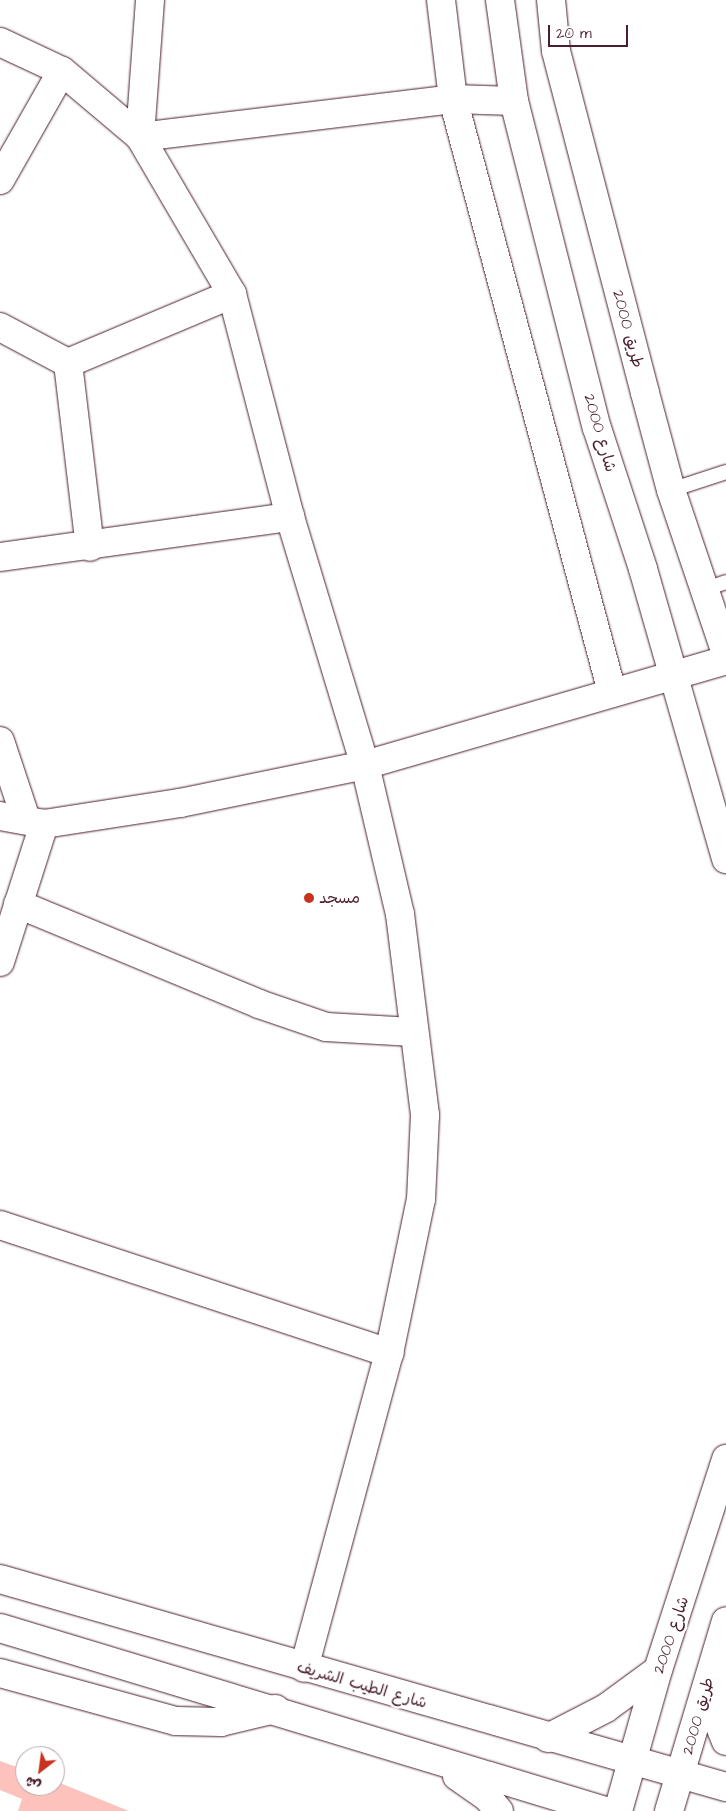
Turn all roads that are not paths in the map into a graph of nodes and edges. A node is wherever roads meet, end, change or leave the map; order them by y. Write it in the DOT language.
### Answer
graph roads {
  1 [pos="150,0"];
  2 [pos="441,0"];
  3 [pos="500,0"];
  4 [pos="551,0"];
  5 [pos="0,42"];
  6 [pos="62,71"];
  7 [pos="453,99"];
  8 [pos="514,101"];
  9 [pos="140,137"];
  10 [pos="0,180"];
  11 [pos="232,294"];
  12 [pos="0,327"];
  13 [pos="68,363"];
  14 [pos="726,472"];
  15 [pos="671,490"];
  16 [pos="290,517"];
  17 [pos="90,546"];
  18 [pos="0,557"];
  19 [pos="714,586"];
  20 [pos="726,653"];
  21 [pos="726,660"];
  22 [pos="671,676"];
  23 [pos="612,692"];
  24 [pos="0,741"];
  25 [pos="365,764"];
  26 [pos="23,820"];
  27 [pos="726,859"];
  28 [pos="18,904"];
  29 [pos="0,962"];
  30 [pos="413,1032"];
  31 [pos="0,1225"];
  32 [pos="389,1353"];
  33 [pos="726,1459"];
  34 [pos="0,1579"];
  35 [pos="0,1628"];
  36 [pos="723,1630"];
  37 [pos="304,1668"];
  38 [pos="658,1670"];
  39 [pos="0,1673"];
  40 [pos="275,1708"];
  41 [pos="548,1738"];
  42 [pos="726,1741"];
  43 [pos="432,1761"];
  44 [pos="633,1761"];
  45 [pos="681,1775"];
  46 [pos="726,1787"];
  47 [pos="498,1811"];
  48 [pos="605,1811"];
  49 [pos="618,1811"];
  50 [pos="669,1811"];
  1 -- 9 [label="street"];
  2 -- 7 [label="street"];
  3 -- 8 [label="street, شارع 2000"];
  4 -- 15 [label="street, طريق 2000"];
  5 -- 6 [label="street"];
  6 -- 9 [label="street"];
  6 -- 10 [label="street"];
  7 -- 8 [label="street"];
  7 -- 9 [label="street"];
  7 -- 23 [label="street"];
  8 -- 22 [label="street, شارع 2000"];
  9 -- 11 [label="street"];
  11 -- 13 [label="street"];
  11 -- 16 [label="street"];
  12 -- 13 [label="street"];
  13 -- 17 [label="street"];
  14 -- 15 [label="lane"];
  15 -- 19 [label="street, طريق 2000"];
  16 -- 17 [label="street"];
  16 -- 25 [label="street"];
  17 -- 18 [label="street"];
  19 -- 20 [label="street, طريق 2000"];
  21 -- 22 [label="street"];
  22 -- 23 [label="street"];
  22 -- 27 [label="street, شارع 2000"];
  23 -- 25 [label="street"];
  24 -- 26 [label="street"];
  25 -- 26 [label="street"];
  25 -- 30 [label="street"];
  26 -- 28 [label="street"];
  28 -- 29 [label="street"];
  28 -- 30 [label="street"];
  30 -- 32 [label="street"];
  31 -- 32 [label="street"];
  32 -- 37 [label="street"];
  33 -- 38 [label="street, شارع 2000"];
  34 -- 37 [label="street, شارع الطيب الشريف"];
  35 -- 40 [label="street"];
  36 -- 42 [label="street"];
  36 -- 45 [label="street, طريق 2000"];
  37 -- 41 [label="street, شارع الطيب الشريف"];
  38 -- 41 [label="street"];
  38 -- 44 [label="street, شارع 2000"];
  39 -- 40 [label="street"];
  40 -- 43 [label="street"];
  41 -- 44 [label="street, شارع الطيب الشريف"];
  43 -- 47 [label="street"];
  43 -- 48 [label="street"];
  44 -- 45 [label="street, شارع الطيب الشريف"];
  44 -- 49 [label="street, شارع 2000"];
  45 -- 46 [label="street, شارع الطيب الشريف"];
  45 -- 50 [label="street, طريق 2000"];
}
